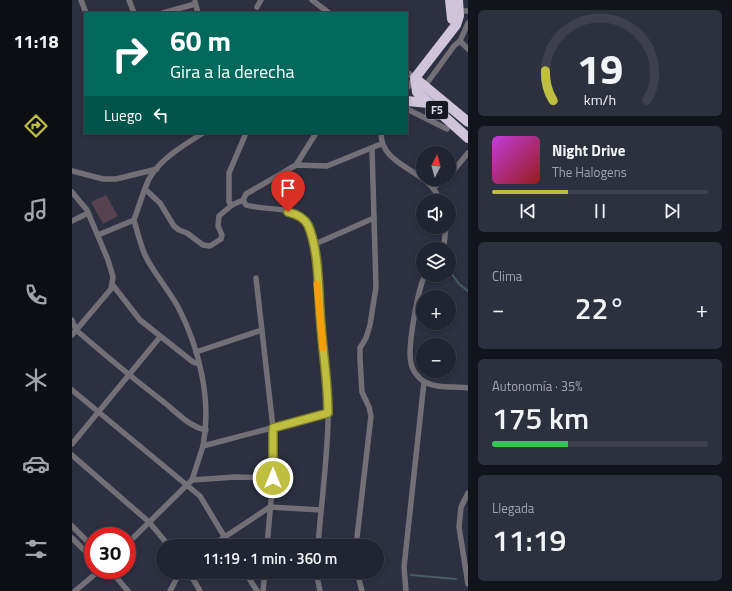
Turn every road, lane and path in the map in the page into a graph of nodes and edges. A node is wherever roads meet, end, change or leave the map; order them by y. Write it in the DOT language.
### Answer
graph roads {
  1 [pos="81,0"];
  2 [pos="129,0"];
  3 [pos="261,0"];
  4 [pos="312,0"];
  5 [pos="450,0"];
  6 [pos="458,0"];
  7 [pos="195,2"];
  8 [pos="257,7"];
  9 [pos="460,11"];
  10 [pos="86,12"];
  11 [pos="134,12"];
  12 [pos="166,12"];
  13 [pos="198,12"];
  14 [pos="328,12"];
  15 [pos="468,23"];
  16 [pos="460,41"];
  17 [pos="468,49"];
  18 [pos="411,75"];
  19 [pos="408,85"];
  20 [pos="425,86"];
  21 [pos="408,101"];
  22 [pos="429,103"];
  23 [pos="408,109"];
  24 [pos="467,118"];
  25 [pos="452,128"];
  26 [pos="201,134"];
  27 [pos="246,134"];
  28 [pos="315,134"];
  29 [pos="381,134"];
  30 [pos="468,138"];
  31 [pos="381,144"];
  32 [pos="372,148"];
  33 [pos="468,153"];
  34 [pos="296,165"];
  35 [pos="456,168"];
  36 [pos="157,169"];
  37 [pos="72,171"];
  38 [pos="436,186"];
  39 [pos="433,188"];
  40 [pos="145,189"];
  41 [pos="72,192"];
  42 [pos="436,194"];
  43 [pos="243,200"];
  44 [pos="232,205"];
  45 [pos="88,213"];
  46 [pos="374,218"];
  47 [pos="134,220"];
  48 [pos="72,221"];
  49 [pos="98,236"];
  50 [pos="313,245"];
  51 [pos="256,278"];
  52 [pos="422,282"];
  53 [pos="112,284"];
  54 [pos="72,320"];
  55 [pos="262,330"];
  56 [pos="74,333"];
  57 [pos="160,337"];
  58 [pos="196,352"];
  59 [pos="198,364"];
  60 [pos="129,375"];
  61 [pos="424,382"];
  62 [pos="468,388"];
  63 [pos="72,390"];
  64 [pos="98,412"];
  65 [pos="328,413"];
  66 [pos="273,428"];
  67 [pos="206,430"];
  68 [pos="72,444"];
  69 [pos="203,446"];
  70 [pos="72,455"];
  71 [pos="273,478"];
  72 [pos="192,480"];
  73 [pos="186,484"];
  74 [pos="468,493"];
  75 [pos="270,507"];
  76 [pos="321,510"];
  77 [pos="150,522"];
  78 [pos="72,526"];
  79 [pos="136,535"];
  80 [pos="224,537"];
  81 [pos="72,538"];
  82 [pos="84,538"];
  83 [pos="163,539"];
  84 [pos="221,539"];
  85 [pos="268,539"];
  86 [pos="319,539"];
  87 [pos="357,539"];
  88 [pos="84,550"];
  89 [pos="89,579"];
  90 [pos="118,579"];
  91 [pos="176,579"];
  92 [pos="193,579"];
  93 [pos="250,579"];
  94 [pos="264,579"];
  95 [pos="317,579"];
  96 [pos="359,579"];
  97 [pos="468,584"];
  98 [pos="75,591"];
  99 [pos="128,591"];
  100 [pos="170,591"];
  101 [pos="200,591"];
  102 [pos="257,591"];
  103 [pos="263,591"];
  104 [pos="320,591"];
  105 [pos="362,591"];
  106 [pos="406,591"];
  1 -- 10 [label="street"];
  2 -- 11 [label="street"];
  3 -- 8 [label="street"];
  4 -- 14 [label="street"];
  5 -- 9 [label="highway"];
  6 -- 9 [label="highway"];
  7 -- 12 [label="street"];
  7 -- 13 [label="street"];
  9 -- 18 [label="highway"];
  15 -- 16 [label="street"];
  16 -- 17 [label="street"];
  16 -- 20 [label="street"];
  18 -- 19 [label="street"];
  18 -- 20 [label="highway, F5"];
  18 -- 22 [label="highway, F5"];
  20 -- 24 [label="highway, F5"];
  21 -- 22 [label="highway"];
  22 -- 25 [label="highway, F5"];
  23 -- 25 [label="street"];
  24 -- 25 [label="street"];
  25 -- 30 [label="highway, F5"];
  26 -- 36 [label="street"];
  27 -- 44 [label="street"];
  28 -- 34 [label="street"];
  29 -- 31 [label="street"];
  31 -- 32 [label="street"];
  31 -- 39 [label="street"];
  32 -- 34 [label="street"];
  32 -- 46 [label="street"];
  33 -- 35 [label="street"];
  34 -- 43 [label="street"];
  36 -- 37 [label="street"];
  36 -- 40 [label="street"];
  38 -- 39 [label="street"];
  39 -- 42 [label="street"];
  40 -- 44 [label="street"];
  40 -- 47 [label="street"];
  41 -- 45 [label="street"];
  43 -- 44 [label="street"];
  43 -- 50 [label="street"];
  45 -- 48 [label="street"];
  45 -- 49 [label="street"];
  46 -- 50 [label="street"];
  46 -- 87 [label="street"];
  47 -- 49 [label="street"];
  47 -- 58 [label="street"];
  49 -- 53 [label="street"];
  50 -- 65 [label="street"];
  51 -- 55 [label="street"];
  52 -- 61 [label="street"];
  53 -- 56 [label="street"];
  53 -- 57 [label="street"];
  54 -- 56 [label="street"];
  55 -- 58 [label="street"];
  55 -- 66 [label="street"];
  56 -- 60 [label="street"];
  57 -- 59 [label="street"];
  57 -- 60 [label="street"];
  58 -- 59 [label="street"];
  59 -- 67 [label="street"];
  60 -- 64 [label="street"];
  60 -- 67 [label="street"];
  61 -- 62 [label="street"];
  61 -- 106 [label="street"];
  63 -- 64 [label="street"];
  64 -- 68 [label="street"];
  64 -- 73 [label="street"];
  65 -- 66 [label="street"];
  65 -- 76 [label="street"];
  66 -- 69 [label="street"];
  66 -- 71 [label="street"];
  67 -- 69 [label="street"];
  69 -- 72 [label="street"];
  70 -- 77 [label="street"];
  71 -- 72 [label="street"];
  71 -- 75 [label="street"];
  72 -- 73 [label="street"];
  73 -- 77 [label="street"];
  73 -- 80 [label="street"];
  74 -- 97 [label="street"];
  75 -- 76 [label="street"];
  75 -- 80 [label="street"];
  75 -- 85 [label="street"];
  76 -- 86 [label="street"];
  77 -- 79 [label="street"];
  77 -- 83 [label="street"];
  78 -- 82 [label="street"];
  80 -- 84 [label="street"];
  81 -- 88 [label="street"];
  89 -- 98 [label="street"];
  90 -- 99 [label="street"];
  91 -- 100 [label="street"];
  92 -- 101 [label="street"];
  93 -- 102 [label="street"];
  94 -- 103 [label="street"];
  95 -- 104 [label="street"];
  96 -- 105 [label="street"];
}
